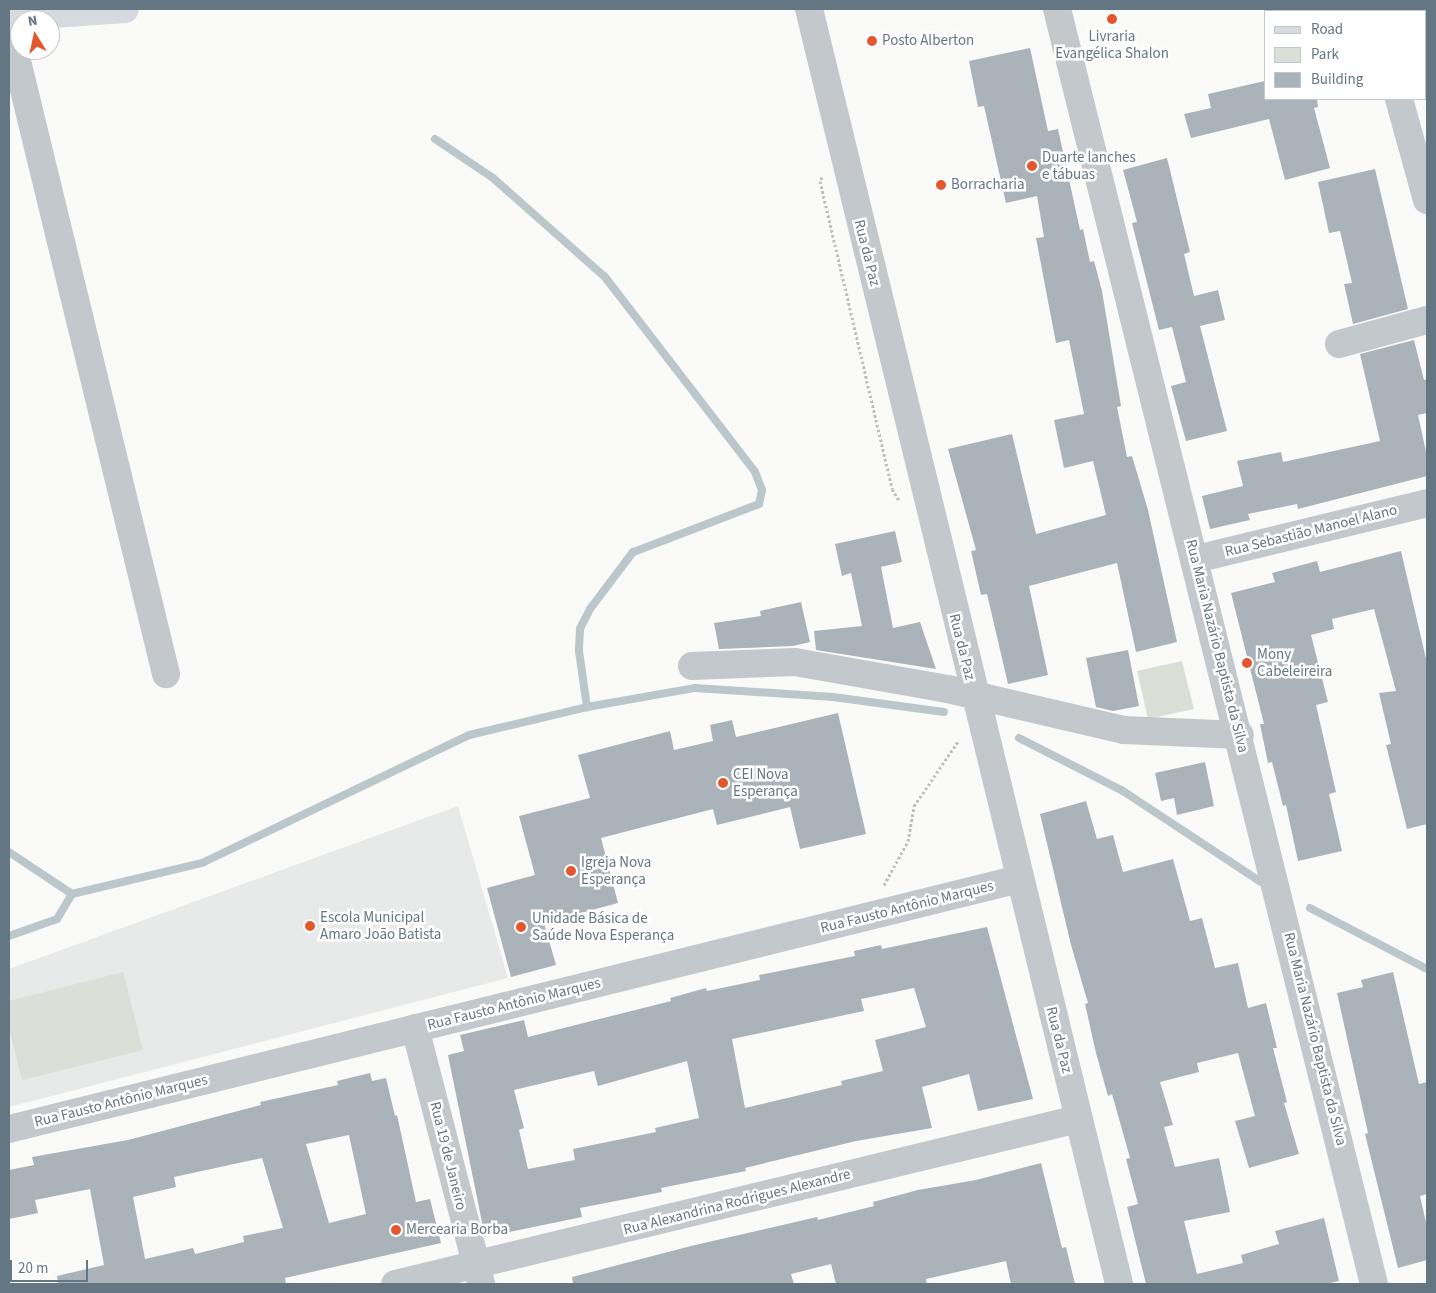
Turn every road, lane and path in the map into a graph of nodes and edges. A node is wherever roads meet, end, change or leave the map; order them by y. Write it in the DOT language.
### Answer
graph roads {
  1 [pos="125,9"];
  2 [pos="808,9"];
  3 [pos="1058,9"];
  4 [pos="9,17"];
  5 [pos="9,28"];
  6 [pos="1400,100"];
  7 [pos="1427,200"];
  8 [pos="1427,320"];
  9 [pos="1339,344"];
  10 [pos="1427,503"];
  11 [pos="1196,559"];
  12 [pos="692,666"];
  13 [pos="166,674"];
  14 [pos="974,695"];
  15 [pos="958,732"];
  16 [pos="1240,735"];
  17 [pos="1019,879"];
  18 [pos="883,887"];
  19 [pos="415,1028"];
  20 [pos="1078,1119"];
  21 [pos="9,1129"];
  22 [pos="478,1274"];
  23 [pos="395,1284"];
  24 [pos="1119,1284"];
  25 [pos="1374,1284"];
  1 -- 4 [label="main road"];
  2 -- 14 [label="street, Rua da Paz"];
  3 -- 11 [label="street, Rua Maria Nazário Baptista da Silva"];
  5 -- 13 [label="street"];
  6 -- 7 [label="street"];
  8 -- 9 [label="street"];
  10 -- 11 [label="street, Rua Sebastião Manoel Alano"];
  11 -- 16 [label="street, Rua Maria Nazário Baptista da Silva"];
  12 -- 14 [label="street"];
  14 -- 16 [label="street"];
  14 -- 17 [label="street, Rua da Paz"];
  15 -- 18 [label="path"];
  16 -- 25 [label="street, Rua Maria Nazário Baptista da Silva"];
  17 -- 19 [label="street, Rua Fausto Antônio Marques"];
  17 -- 20 [label="street, Rua da Paz"];
  19 -- 21 [label="street, Rua Fausto Antônio Marques"];
  19 -- 22 [label="street, Rua 19 de Janeiro"];
  20 -- 22 [label="street, Rua Alexandrina Rodrigues Alexandre"];
  20 -- 24 [label="street, Rua da Paz"];
  22 -- 23 [label="street, Rua Alexandrina Rodrigues Alexandre"];
}
